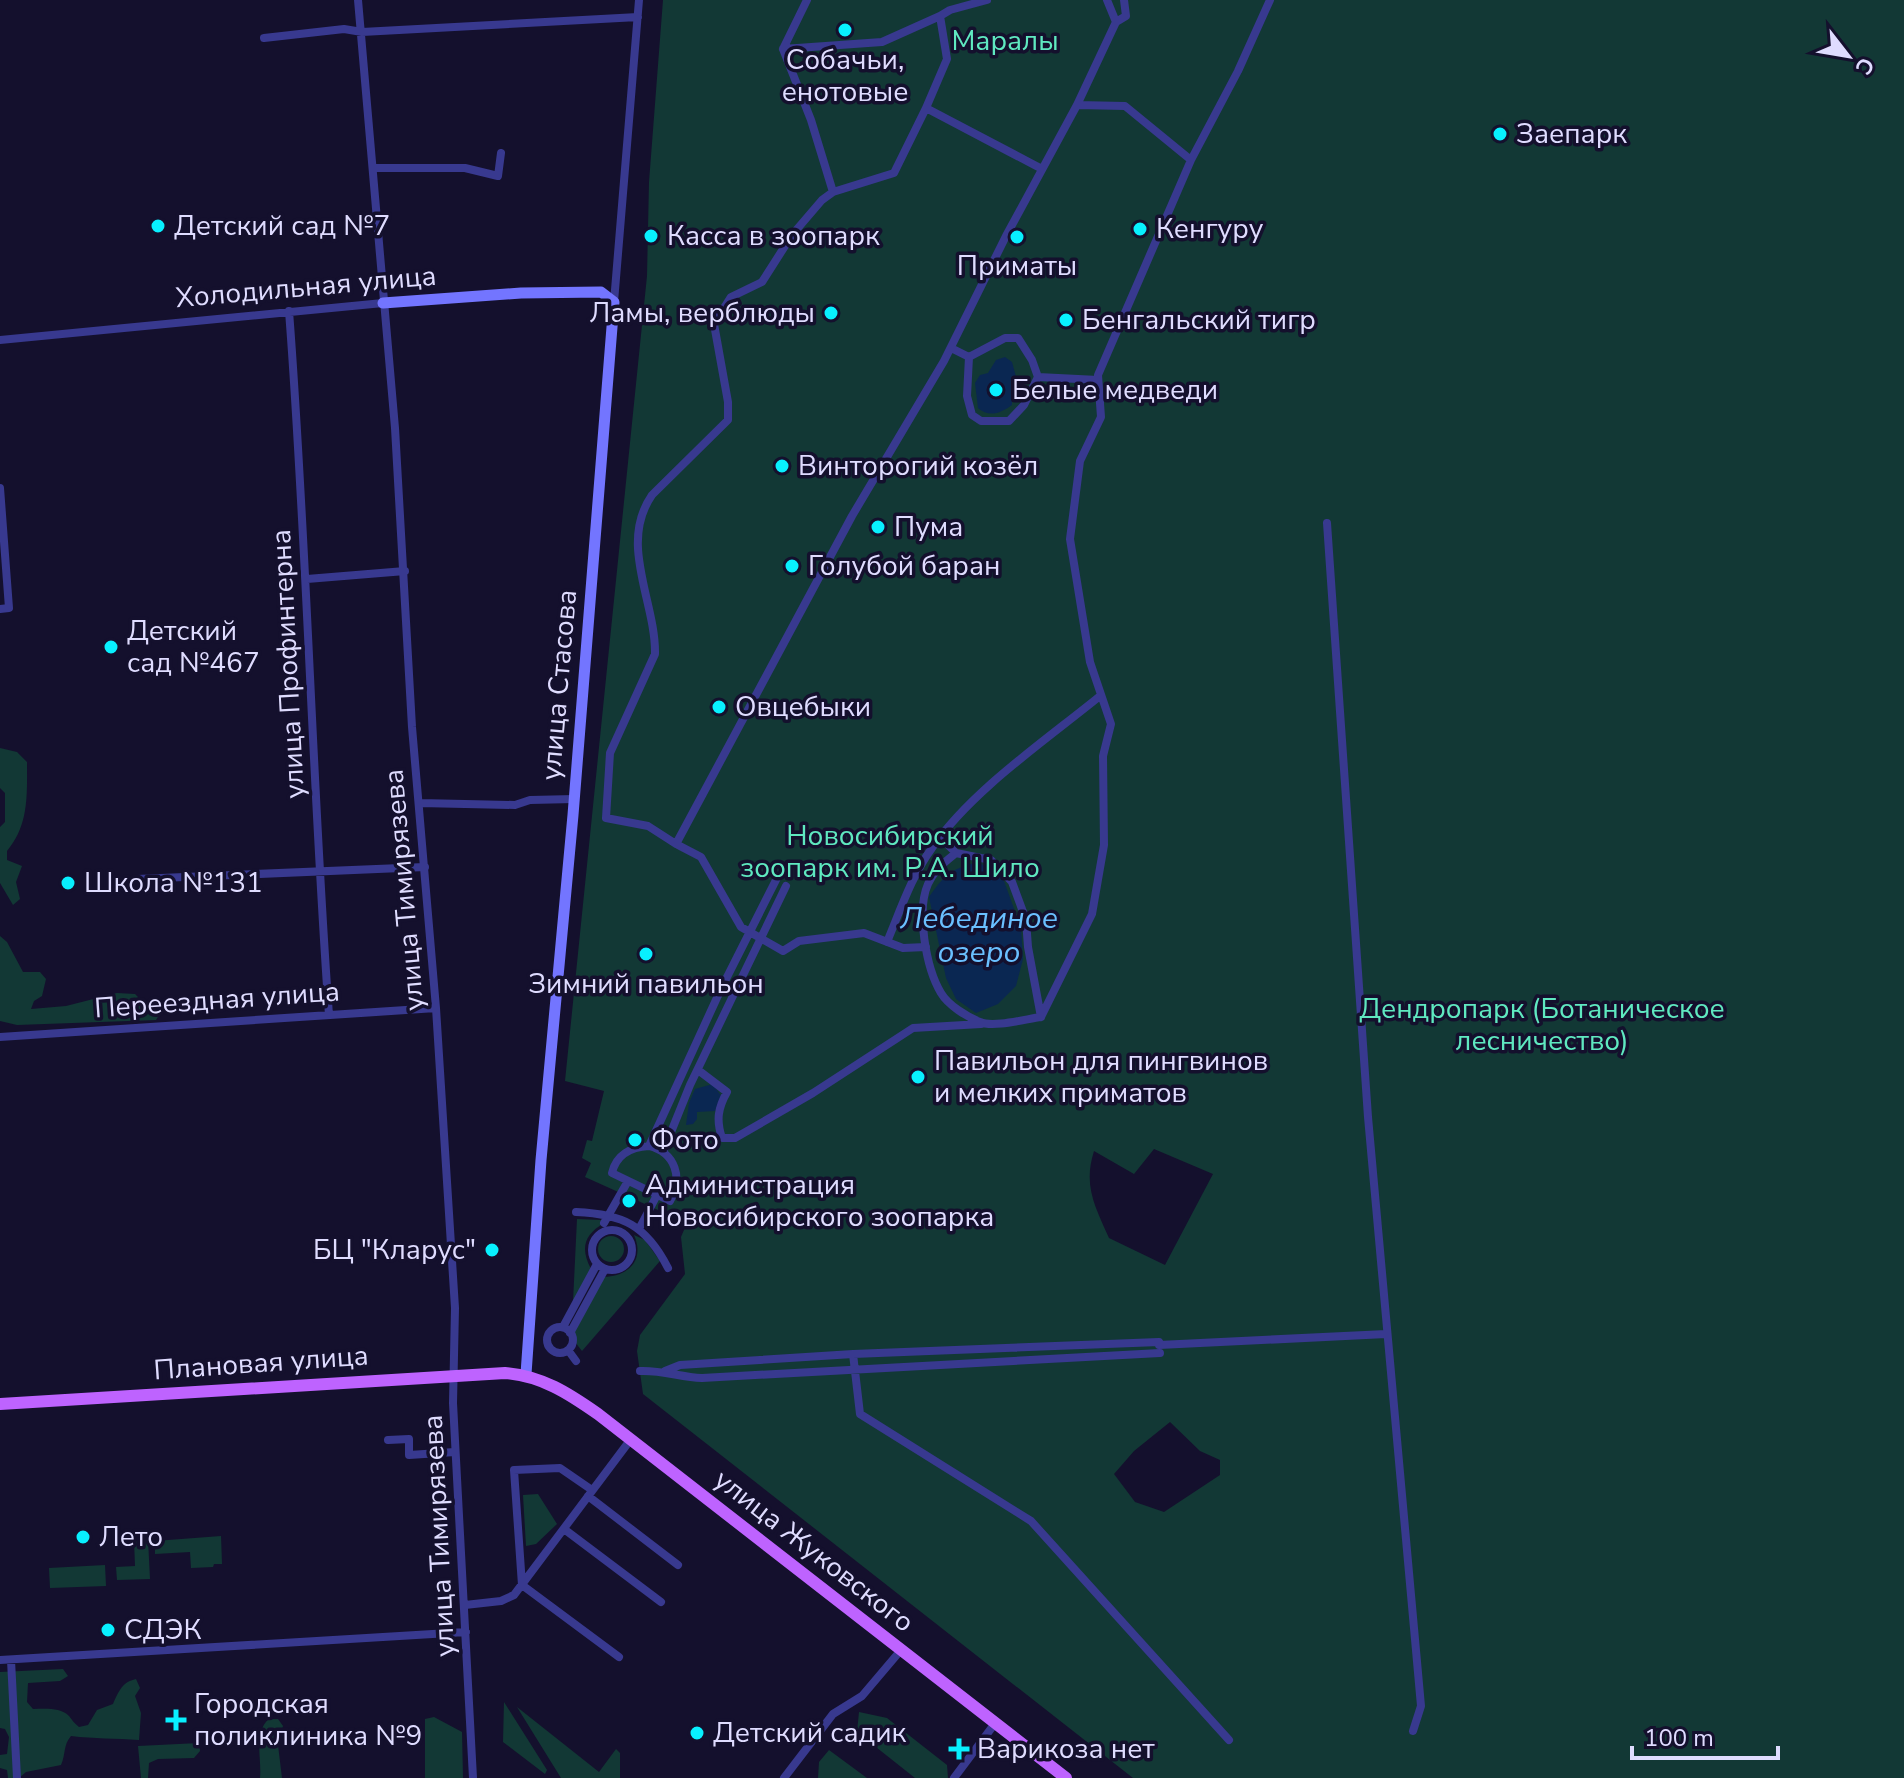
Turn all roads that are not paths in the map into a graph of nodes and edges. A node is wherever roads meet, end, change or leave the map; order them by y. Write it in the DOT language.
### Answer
graph roads {
  1 [pos="358,0"];
  2 [pos="639,0"];
  3 [pos="807,0"];
  4 [pos="987,0"];
  5 [pos="1107,0"];
  6 [pos="1124,0"];
  7 [pos="1270,0"];
  8 [pos="940,16"];
  9 [pos="638,17"];
  10 [pos="1116,22"];
  11 [pos="362,32"];
  12 [pos="264,38"];
  13 [pos="783,49"];
  14 [pos="1077,105"];
  15 [pos="926,108"];
  16 [pos="501,153"];
  17 [pos="1191,160"];
  18 [pos="373,168"];
  19 [pos="1042,169"];
  20 [pos="833,192"];
  21 [pos="614,302"];
  22 [pos="383,303"];
  23 [pos="289,311"];
  24 [pos="0,340"];
  25 [pos="951,348"];
  26 [pos="969,357"];
  27 [pos="1038,377"];
  28 [pos="1098,380"];
  29 [pos="0,488"];
  30 [pos="1327,523"];
  31 [pos="405,571"];
  32 [pos="307,579"];
  33 [pos="4,608"];
  34 [pos="1100,696"];
  35 [pos="574,799"];
  36 [pos="420,803"];
  37 [pos="940,837"];
  38 [pos="676,844"];
  39 [pos="956,853"];
  40 [pos="425,867"];
  41 [pos="319,872"];
  42 [pos="778,876"];
  43 [pos="137,879"];
  44 [pos="786,886"];
  45 [pos="750,933"];
  46 [pos="760,940"];
  47 [pos="887,942"];
  48 [pos="926,947"];
  49 [pos="436,1008"];
  50 [pos="329,1015"];
  51 [pos="1041,1017"];
  52 [pos="983,1024"];
  53 [pos="0,1037"];
  54 [pos="698,1070"];
  55 [pos="649,1146"];
  56 [pos="663,1152"];
  57 [pos="626,1185"];
  58 [pos="655,1198"];
  59 [pos="576,1212"];
  60 [pos="606,1219"];
  61 [pos="626,1221"];
  62 [pos="639,1229"];
  63 [pos="620,1232"];
  64 [pos="601,1266"];
  65 [pos="668,1268"];
  66 [pos="566,1330"];
  67 [pos="1386,1334"];
  68 [pos="1159,1347"];
  69 [pos="568,1350"];
  70 [pos="853,1354"];
  71 [pos="576,1361"];
  72 [pos="853,1368"];
  73 [pos="640,1371"];
  74 [pos="665,1371"];
  75 [pos="526,1374"];
  76 [pos="452,1375"];
  77 [pos="0,1404"];
  78 [pos="631,1439"];
  79 [pos="388,1440"];
  80 [pos="455,1452"];
  81 [pos="590,1493"];
  82 [pos="564,1529"];
  83 [pos="678,1565"];
  84 [pos="522,1585"];
  85 [pos="661,1602"];
  86 [pos="465,1605"];
  87 [pos="466,1632"];
  88 [pos="901,1650"];
  89 [pos="619,1657"];
  90 [pos="0,1660"];
  91 [pos="11,1660"];
  92 [pos="996,1722"];
  93 [pos="1413,1731"];
  94 [pos="1229,1740"];
  95 [pos="17,1778"];
  96 [pos="473,1778"];
  97 [pos="784,1778"];
  98 [pos="954,1778"];
  99 [pos="1066,1778"];
  1 -- 11 [label="street, улица Тимирязева"];
  2 -- 9 [label="street, улица Стасова"];
  3 -- 13 [label="street"];
  4 -- 8 [label="street"];
  5 -- 10 [label="street"];
  6 -- 10 [label="street"];
  7 -- 17 [label="street"];
  8 -- 13 [label="street"];
  8 -- 15 [label="street"];
  9 -- 11 [label="street"];
  9 -- 21 [label="street, улица Стасова"];
  10 -- 14 [label="street"];
  11 -- 12 [label="street"];
  11 -- 18 [label="street, улица Тимирязева"];
  13 -- 20 [label="street"];
  14 -- 17 [label="street"];
  14 -- 19 [label="street"];
  15 -- 19 [label="street"];
  15 -- 20 [label="street"];
  16 -- 18 [label="street"];
  17 -- 28 [label="street"];
  18 -- 22 [label="street, улица Тимирязева"];
  19 -- 25 [label="street"];
  20 -- 38 [label="street"];
  21 -- 22 [label="street, Холодильная улица"];
  21 -- 35 [label="street, улица Стасова"];
  22 -- 23 [label="street, Холодильная улица"];
  22 -- 31 [label="street, улица Тимирязева"];
  23 -- 24 [label="street, Холодильная улица"];
  23 -- 32 [label="street, улица Профинтерна"];
  25 -- 26 [label="street"];
  25 -- 38 [label="street"];
  26 -- 27 [label="street"];
  26 -- 27 [label="street"];
  27 -- 28 [label="street"];
  28 -- 34 [label="street"];
  29 -- 33 [label="street"];
  30 -- 67 [label="street"];
  31 -- 32 [label="street"];
  31 -- 36 [label="street, улица Тимирязева"];
  32 -- 41 [label="street, улица Профинтерна"];
  34 -- 37 [label="street"];
  34 -- 51 [label="street"];
  35 -- 36 [label="street"];
  35 -- 75 [label="street, улица Стасова"];
  36 -- 40 [label="street, улица Тимирязева"];
  37 -- 39 [label="street"];
  37 -- 47 [label="street"];
  38 -- 45 [label="street"];
  39 -- 48 [label="street"];
  39 -- 51 [label="street"];
  40 -- 41 [label="street"];
  40 -- 49 [label="street, улица Тимирязева"];
  41 -- 43 [label="street"];
  41 -- 50 [label="street, улица Профинтерна"];
  42 -- 45 [label="street"];
  44 -- 46 [label="street"];
  45 -- 46 [label="street"];
  45 -- 55 [label="street"];
  46 -- 47 [label="street"];
  46 -- 54 [label="street"];
  47 -- 48 [label="street"];
  48 -- 52 [label="street"];
  49 -- 50 [label="street, Переездная улица"];
  49 -- 76 [label="street, улица Тимирязева"];
  50 -- 53 [label="street, Переездная улица"];
  51 -- 52 [label="street"];
  52 -- 54 [label="street"];
  54 -- 56 [label="street"];
  55 -- 56 [label="street"];
  55 -- 57 [label="street"];
  56 -- 58 [label="street"];
  57 -- 58 [label="street"];
  57 -- 60 [label="street"];
  58 -- 62 [label="street"];
  59 -- 60 [label="street"];
  60 -- 61 [label="street"];
  61 -- 62 [label="street"];
  61 -- 63 [label="street"];
  62 -- 65 [label="street"];
  63 -- 64 [label="street"];
  63 -- 64 [label="street"];
  64 -- 66 [label="street"];
  66 -- 69 [label="street"];
  66 -- 69 [label="street"];
  67 -- 68 [label="street"];
  67 -- 93 [label="street"];
  68 -- 70 [label="street"];
  68 -- 72 [label="street"];
  69 -- 71 [label="street"];
  70 -- 72 [label="street"];
  70 -- 74 [label="street"];
  72 -- 74 [label="street"];
  72 -- 94 [label="street"];
  73 -- 74 [label="street"];
  75 -- 76 [label="main road, Плановая улица"];
  75 -- 78 [label="main road, улица Жуковского"];
  76 -- 77 [label="main road, Плановая улица"];
  76 -- 80 [label="street, улица Тимирязева"];
  78 -- 81 [label="street"];
  78 -- 88 [label="main road, улица Жуковского"];
  79 -- 80 [label="street"];
  80 -- 86 [label="street, улица Тимирязева"];
  81 -- 82 [label="street"];
  81 -- 83 [label="street"];
  81 -- 84 [label="street"];
  82 -- 84 [label="street"];
  82 -- 85 [label="street"];
  84 -- 86 [label="street"];
  84 -- 89 [label="street"];
  86 -- 87 [label="street, улица Тимирязева"];
  87 -- 91 [label="street"];
  87 -- 96 [label="street, улица Тимирязева"];
  88 -- 92 [label="main road, улица Жуковского"];
  88 -- 97 [label="street"];
  90 -- 91 [label="street"];
  91 -- 95 [label="street"];
  92 -- 98 [label="street"];
  92 -- 99 [label="main road, улица Жуковского"];
}
